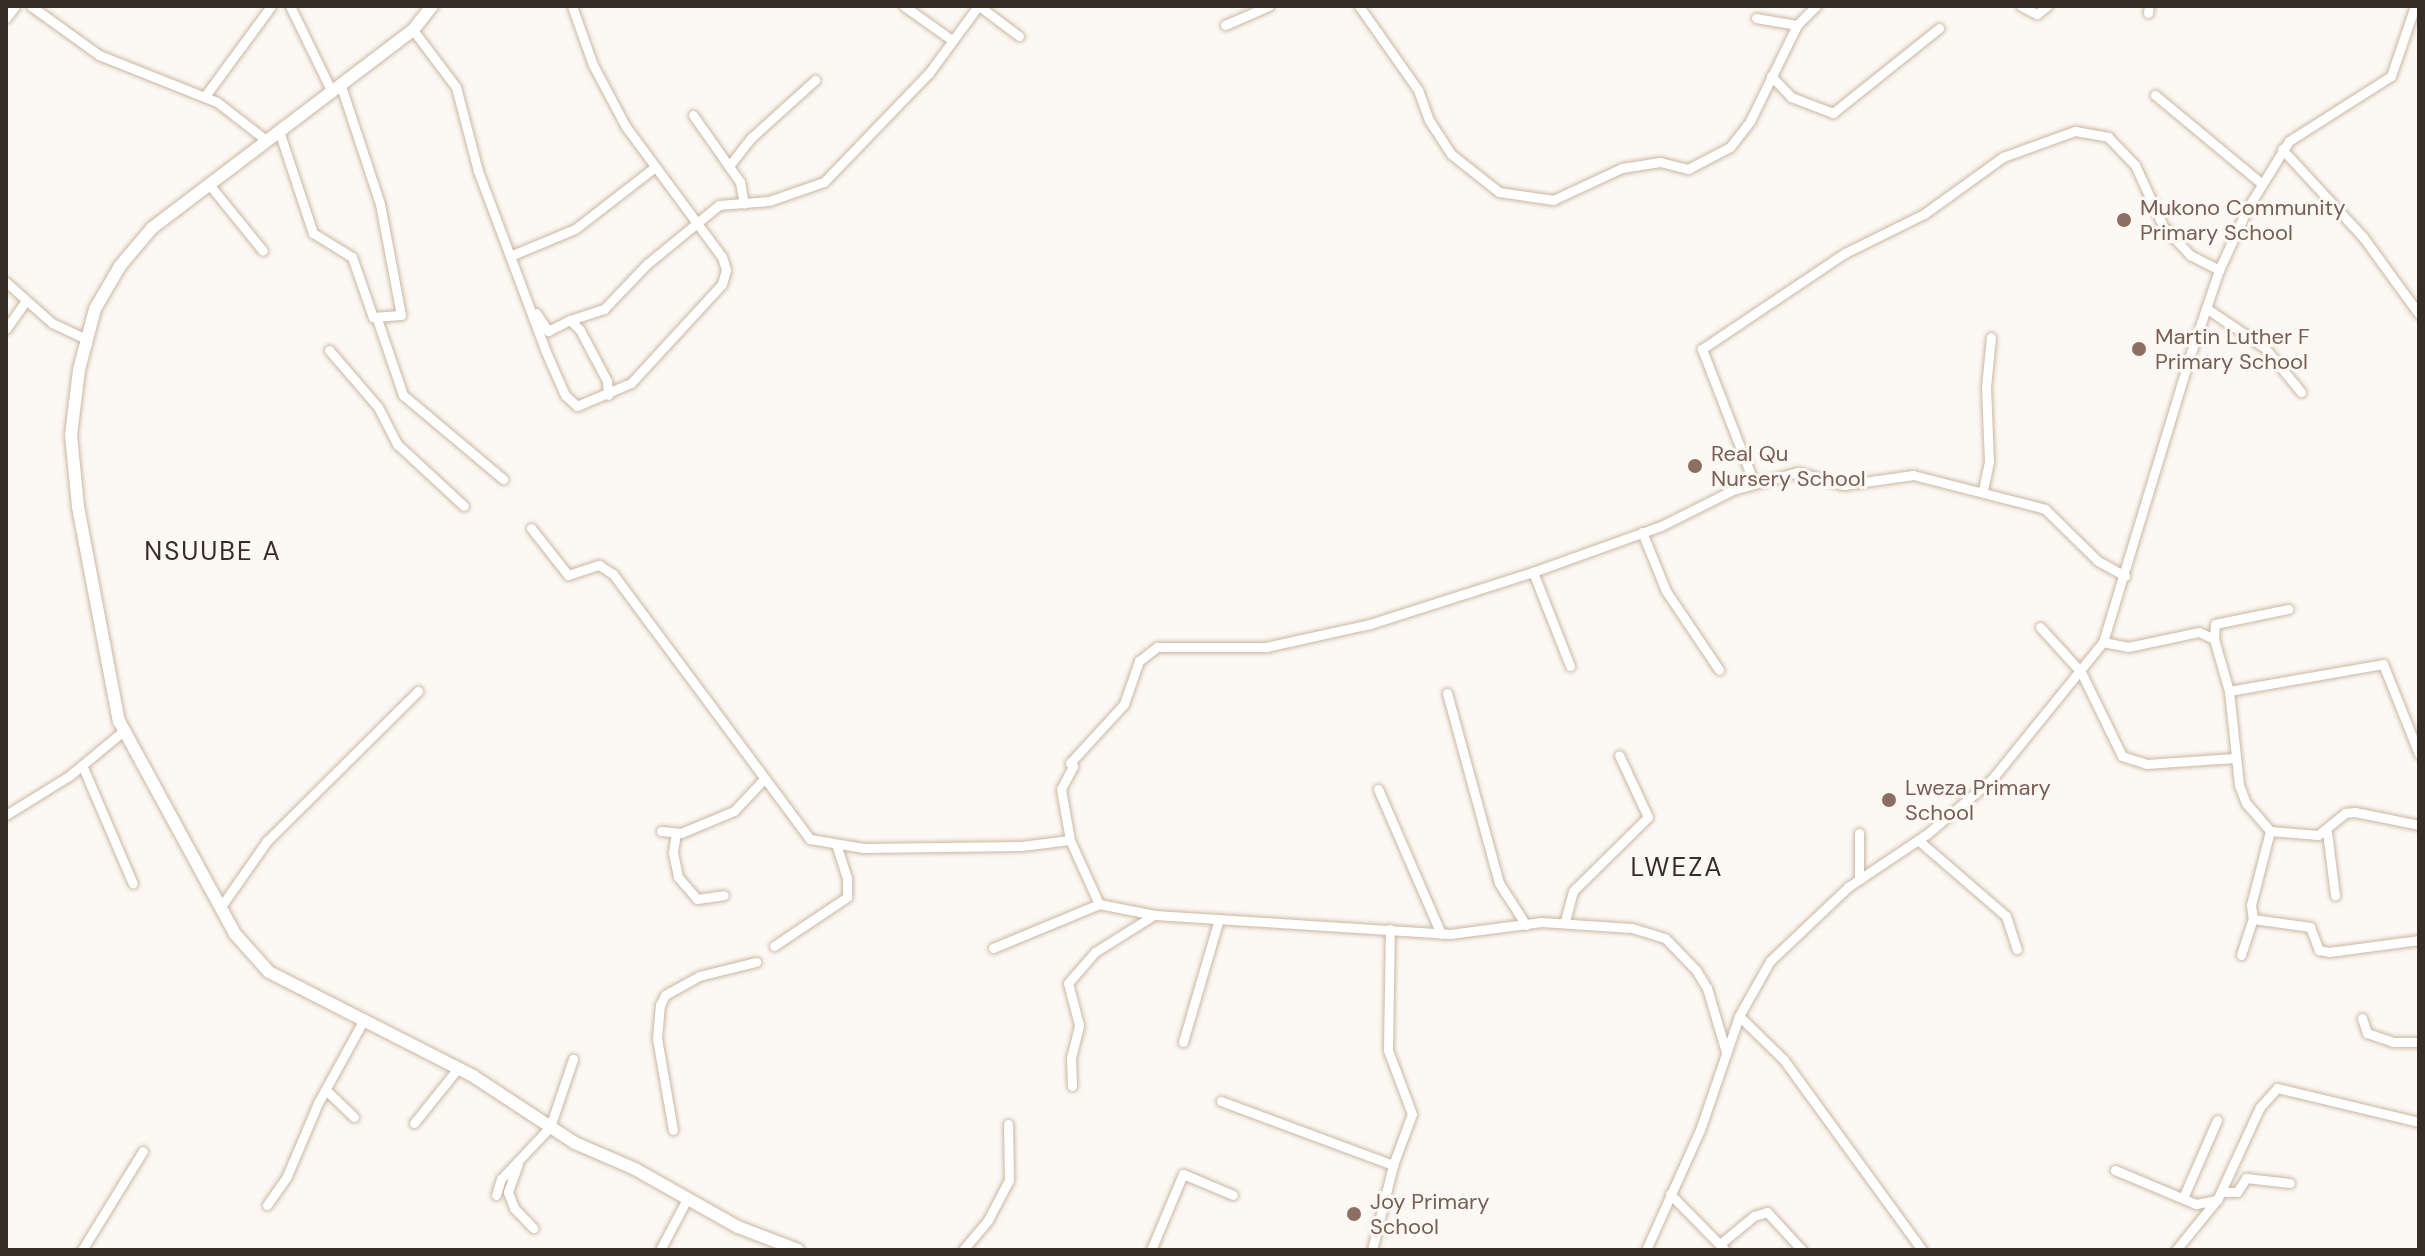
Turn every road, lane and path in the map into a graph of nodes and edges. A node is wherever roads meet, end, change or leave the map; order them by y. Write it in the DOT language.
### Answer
graph roads {
  1 [pos="15,6"];
  2 [pos="31,6"];
  3 [pos="271,6"];
  4 [pos="290,6"];
  5 [pos="432,6"];
  6 [pos="572,6"];
  7 [pos="904,6"];
  8 [pos="978,6"];
  9 [pos="1269,6"];
  10 [pos="1359,6"];
  11 [pos="1816,6"];
  12 [pos="2021,6"];
  13 [pos="2047,6"];
  14 [pos="2415,6"];
  15 [pos="6,18"];
  16 [pos="1756,18"];
  17 [pos="1225,25"];
  18 [pos="1797,25"];
  19 [pos="1939,28"];
  20 [pos="413,30"];
  21 [pos="1019,36"];
  22 [pos="949,38"];
  23 [pos="1771,76"];
  24 [pos="815,80"];
  25 [pos="337,89"];
  26 [pos="2155,95"];
  27 [pos="205,96"];
  28 [pos="693,115"];
  29 [pos="279,131"];
  30 [pos="266,140"];
  31 [pos="2282,149"];
  32 [pos="729,166"];
  33 [pos="655,167"];
  34 [pos="208,183"];
  35 [pos="2261,183"];
  36 [pos="744,204"];
  37 [pos="695,221"];
  38 [pos="263,251"];
  39 [pos="510,256"];
  40 [pos="2219,270"];
  41 [pos="6,282"];
  42 [pos="527,296"];
  43 [pos="26,300"];
  44 [pos="2206,308"];
  45 [pos="2419,314"];
  46 [pos="377,319"];
  47 [pos="570,320"];
  48 [pos="6,329"];
  49 [pos="1991,337"];
  50 [pos="86,339"];
  51 [pos="329,350"];
  52 [pos="2301,392"];
  53 [pos="608,395"];
  54 [pos="503,479"];
  55 [pos="1754,483"];
  56 [pos="1983,490"];
  57 [pos="464,506"];
  58 [pos="531,528"];
  59 [pos="1642,532"];
  60 [pos="1533,572"];
  61 [pos="2125,576"];
  62 [pos="2288,609"];
  63 [pos="2040,627"];
  64 [pos="2214,639"];
  65 [pos="2103,642"];
  66 [pos="1570,666"];
  67 [pos="1719,670"];
  68 [pos="2081,672"];
  69 [pos="418,691"];
  70 [pos="2229,691"];
  71 [pos="1447,693"];
  72 [pos="122,732"];
  73 [pos="2419,754"];
  74 [pos="1619,755"];
  75 [pos="2234,758"];
  76 [pos="82,765"];
  77 [pos="764,779"];
  78 [pos="1378,789"];
  79 [pos="6,815"];
  80 [pos="2419,825"];
  81 [pos="661,831"];
  82 [pos="2270,831"];
  83 [pos="2327,832"];
  84 [pos="676,833"];
  85 [pos="1859,833"];
  86 [pos="1070,840"];
  87 [pos="1918,840"];
  88 [pos="836,845"];
  89 [pos="1859,878"];
  90 [pos="133,884"];
  91 [pos="724,895"];
  92 [pos="2335,895"];
  93 [pos="1099,904"];
  94 [pos="220,908"];
  95 [pos="1155,915"];
  96 [pos="1219,919"];
  97 [pos="2253,919"];
  98 [pos="1565,921"];
  99 [pos="1526,925"];
  100 [pos="1390,929"];
  101 [pos="1441,934"];
  102 [pos="2419,940"];
  103 [pos="774,946"];
  104 [pos="993,948"];
  105 [pos="2017,949"];
  106 [pos="2241,955"];
  107 [pos="756,962"];
  108 [pos="1739,1016"];
  109 [pos="2362,1018"];
  110 [pos="363,1021"];
  111 [pos="1183,1042"];
  112 [pos="2419,1042"];
  113 [pos="1726,1052"];
  114 [pos="573,1059"];
  115 [pos="459,1068"];
  116 [pos="1072,1086"];
  117 [pos="328,1092"];
  118 [pos="1221,1101"];
  119 [pos="354,1117"];
  120 [pos="2217,1120"];
  121 [pos="2419,1122"];
  122 [pos="414,1123"];
  123 [pos="1008,1124"];
  124 [pos="550,1127"];
  125 [pos="673,1130"];
  126 [pos="143,1151"];
  127 [pos="518,1164"];
  128 [pos="1393,1165"];
  129 [pos="2115,1170"];
  130 [pos="2290,1183"];
  131 [pos="1670,1194"];
  132 [pos="496,1195"];
  133 [pos="1233,1195"];
  134 [pos="2220,1196"];
  135 [pos="2183,1198"];
  136 [pos="686,1201"];
  137 [pos="267,1205"];
  138 [pos="533,1228"];
  139 [pos="1722,1247"];
  140 [pos="82,1250"];
  141 [pos="660,1250"];
  142 [pos="798,1250"];
  143 [pos="963,1250"];
  144 [pos="1151,1250"];
  145 [pos="1372,1250"];
  146 [pos="1646,1250"];
  147 [pos="1802,1250"];
  148 [pos="1922,1250"];
  149 [pos="2176,1250"];
  1 -- 15 [label="street"];
  2 -- 27 [label="street"];
  3 -- 27 [label="street"];
  4 -- 25 [label="street"];
  5 -- 20 [label="street"];
  6 -- 33 [label="street"];
  7 -- 22 [label="street"];
  8 -- 21 [label="street"];
  8 -- 22 [label="street"];
  9 -- 17 [label="street"];
  10 -- 23 [label="street"];
  11 -- 18 [label="street"];
  12 -- 13 [label="street"];
  14 -- 31 [label="street"];
  16 -- 18 [label="street"];
  18 -- 23 [label="street"];
  19 -- 23 [label="street"];
  20 -- 25 [label="street"];
  20 -- 39 [label="street"];
  22 -- 36 [label="street"];
  24 -- 32 [label="street"];
  25 -- 29 [label="street"];
  25 -- 46 [label="street"];
  26 -- 35 [label="street"];
  27 -- 30 [label="street"];
  28 -- 32 [label="street"];
  29 -- 30 [label="street"];
  29 -- 46 [label="street"];
  30 -- 34 [label="street"];
  31 -- 35 [label="street"];
  31 -- 45 [label="street"];
  32 -- 36 [label="street"];
  33 -- 37 [label="street"];
  33 -- 39 [label="street"];
  34 -- 38 [label="street"];
  34 -- 50 [label="street"];
  35 -- 40 [label="street"];
  36 -- 37 [label="street"];
  37 -- 47 [label="street"];
  37 -- 53 [label="street"];
  39 -- 42 [label="street"];
  40 -- 44 [label="street"];
  40 -- 55 [label="street"];
  41 -- 43 [label="street"];
  42 -- 47 [label="street"];
  42 -- 53 [label="street"];
  43 -- 48 [label="street"];
  43 -- 50 [label="street"];
  44 -- 52 [label="street"];
  44 -- 61 [label="street"];
  46 -- 54 [label="street"];
  47 -- 53 [label="street"];
  49 -- 56 [label="street"];
  50 -- 72 [label="street"];
  51 -- 57 [label="street"];
  55 -- 56 [label="street"];
  55 -- 59 [label="street"];
  56 -- 61 [label="street"];
  58 -- 77 [label="street"];
  59 -- 60 [label="street"];
  59 -- 67 [label="street"];
  60 -- 66 [label="street"];
  60 -- 86 [label="street"];
  61 -- 65 [label="street"];
  62 -- 64 [label="street"];
  63 -- 68 [label="street"];
  64 -- 65 [label="street"];
  64 -- 70 [label="street"];
  65 -- 68 [label="street"];
  68 -- 75 [label="street"];
  68 -- 87 [label="street"];
  69 -- 94 [label="street"];
  70 -- 73 [label="street"];
  70 -- 75 [label="street"];
  71 -- 99 [label="street"];
  72 -- 76 [label="street"];
  72 -- 94 [label="street"];
  74 -- 98 [label="street"];
  75 -- 82 [label="street"];
  76 -- 79 [label="street"];
  76 -- 90 [label="street"];
  77 -- 84 [label="street"];
  77 -- 88 [label="street"];
  78 -- 101 [label="street"];
  80 -- 83 [label="street"];
  81 -- 84 [label="street"];
  82 -- 83 [label="street"];
  82 -- 97 [label="street"];
  83 -- 92 [label="street"];
  84 -- 91 [label="street"];
  85 -- 89 [label="street"];
  86 -- 88 [label="street"];
  86 -- 93 [label="street"];
  87 -- 89 [label="street"];
  87 -- 105 [label="street"];
  88 -- 103 [label="street"];
  89 -- 108 [label="street"];
  93 -- 95 [label="street"];
  93 -- 104 [label="street"];
  94 -- 110 [label="street"];
  95 -- 96 [label="street"];
  95 -- 116 [label="street"];
  96 -- 100 [label="street"];
  96 -- 111 [label="street"];
  97 -- 102 [label="street"];
  97 -- 106 [label="street"];
  98 -- 99 [label="street"];
  98 -- 113 [label="street"];
  99 -- 101 [label="street"];
  100 -- 101 [label="street"];
  100 -- 128 [label="street"];
  107 -- 125 [label="street"];
  108 -- 113 [label="street"];
  108 -- 148 [label="street"];
  109 -- 112 [label="street"];
  110 -- 115 [label="street"];
  110 -- 117 [label="street"];
  113 -- 131 [label="street"];
  114 -- 124 [label="street"];
  115 -- 122 [label="street"];
  115 -- 124 [label="street"];
  117 -- 119 [label="street"];
  117 -- 137 [label="street"];
  118 -- 128 [label="street"];
  120 -- 135 [label="street"];
  121 -- 134 [label="street"];
  123 -- 143 [label="street"];
  124 -- 127 [label="street"];
  124 -- 136 [label="street"];
  126 -- 140 [label="street"];
  127 -- 132 [label="street"];
  127 -- 138 [label="street"];
  128 -- 145 [label="street"];
  129 -- 135 [label="street"];
  130 -- 134 [label="street"];
  131 -- 139 [label="street"];
  131 -- 146 [label="street"];
  133 -- 144 [label="street"];
  134 -- 135 [label="street"];
  134 -- 149 [label="street"];
  136 -- 141 [label="street"];
  136 -- 142 [label="street"];
  139 -- 147 [label="street"];
}
